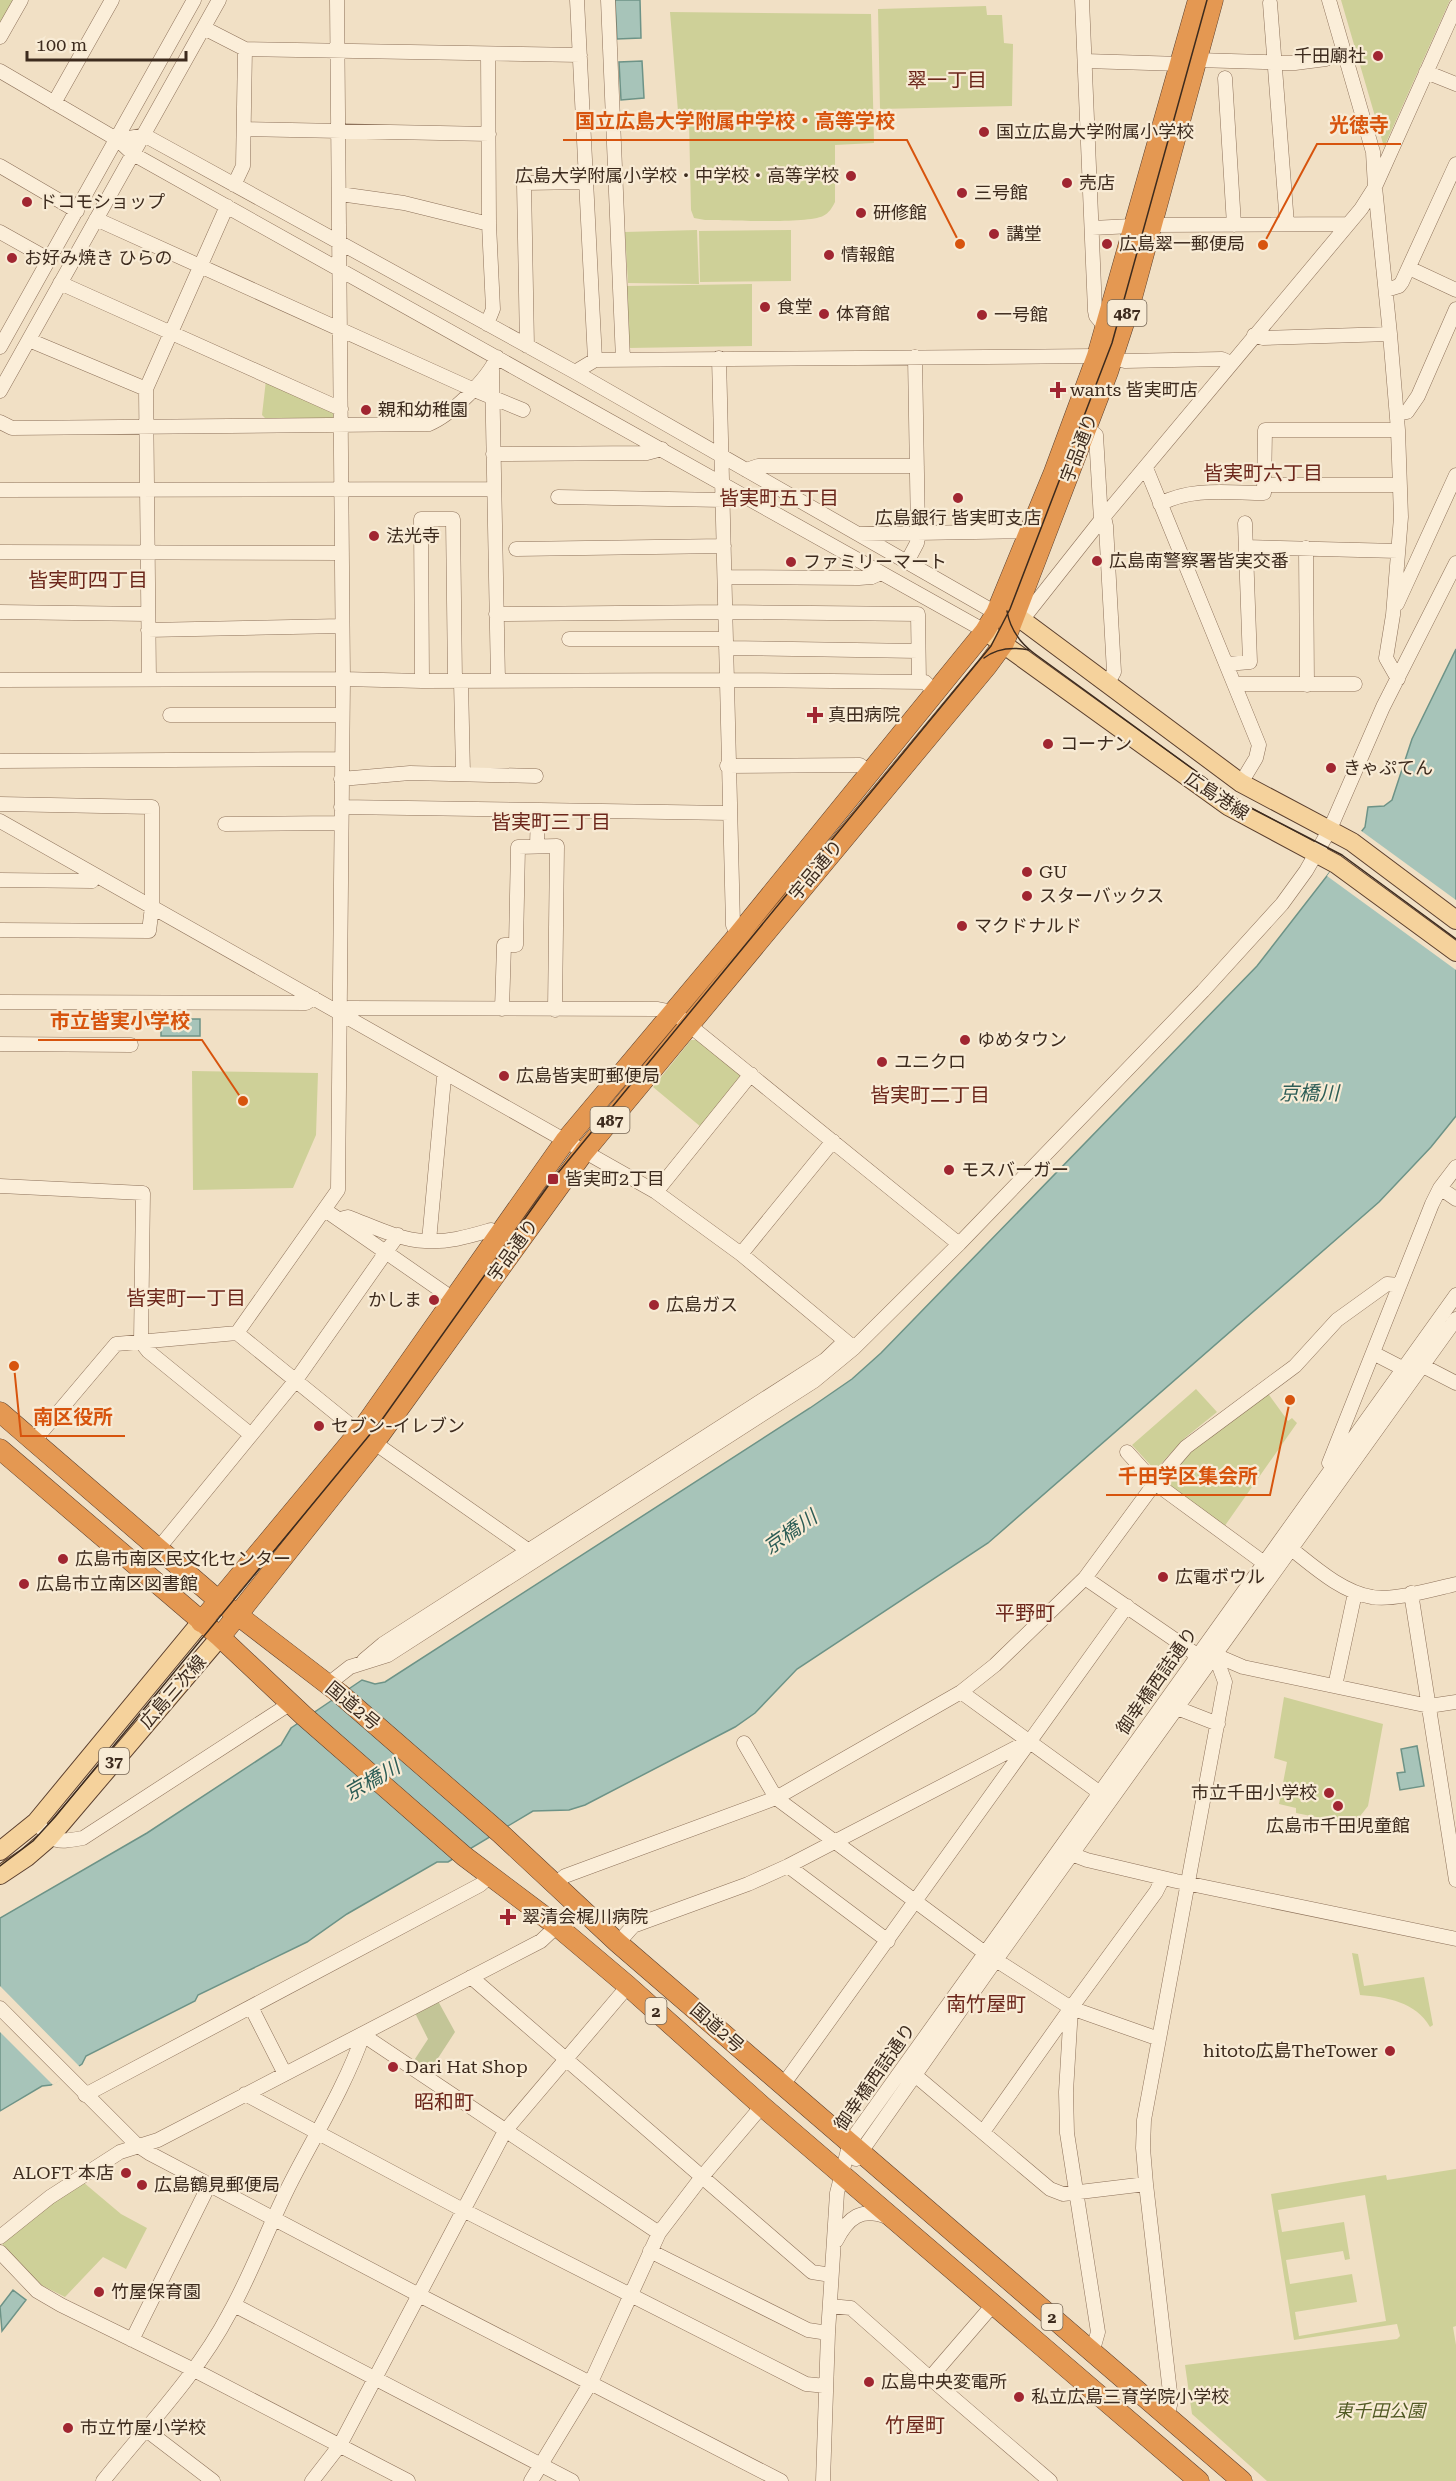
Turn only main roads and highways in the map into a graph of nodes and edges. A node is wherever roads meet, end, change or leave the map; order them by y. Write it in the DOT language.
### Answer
graph roads {
  1 [pos="1198,0"];
  2 [pos="1213,0"];
  3 [pos="1189,62"];
  4 [pos="1143,225"];
  5 [pos="1105,357"];
  6 [pos="996,613"];
  7 [pos="1019,619"];
  8 [pos="985,631"];
  9 [pos="1004,643"];
  10 [pos="1456,920"];
  11 [pos="1456,952"];
  12 [pos="681,1018"];
  13 [pos="462,1304"];
  14 [pos="0,1412"];
  15 [pos="366,1438"];
  16 [pos="0,1449"];
  17 [pos="218,1600"];
  18 [pos="238,1614"];
  19 [pos="201,1622"];
  20 [pos="220,1637"];
  21 [pos="0,1851"];
  22 [pos="0,1875"];
  23 [pos="1193,2479"];
  24 [pos="1242,2481"];
  1 -- 3 [label="highway, 宇品通り / 487"];
  2 -- 3 [label="highway, 宇品通り / 487"];
  3 -- 4 [label="highway, 宇品通り / 487"];
  4 -- 5 [label="highway, 宇品通り / 487"];
  4 -- 5 [label="highway, 宇品通り / 487"];
  5 -- 6 [label="highway, 宇品通り / 487"];
  5 -- 7 [label="highway, 宇品通り / 487"];
  6 -- 7 [label="main road, 広島港線"];
  6 -- 8 [label="highway, 宇品通り / 487"];
  7 -- 9 [label="highway, 宇品通り / 487"];
  7 -- 10 [label="main road, 広島港線"];
  8 -- 9 [label="main road, 広島港線"];
  8 -- 12 [label="highway, 宇品通り / 487"];
  9 -- 11 [label="main road, 広島港線"];
  9 -- 12 [label="highway, 宇品通り / 487"];
  12 -- 13 [label="highway, 宇品通り / 487"];
  12 -- 13 [label="highway, 宇品通り / 487"];
  13 -- 15 [label="highway, 宇品通り / 487"];
  14 -- 17 [label="highway, 国道2号 / 2"];
  15 -- 17 [label="highway, 宇品通り / 487"];
  15 -- 18 [label="highway, 宇品通り / 487"];
  16 -- 19 [label="highway, 国道2号 / 2"];
  17 -- 18 [label="highway, 国道2号 / 2"];
  17 -- 19 [label="highway, 宇品通り / 487"];
  18 -- 20 [label="highway, 宇品通り / 487"];
  18 -- 24 [label="highway, 国道2号 / 2"];
  19 -- 20 [label="highway, 国道2号 / 2"];
  19 -- 21 [label="main road, 広島三次線 / 37"];
  20 -- 22 [label="main road, 広島三次線 / 37"];
  20 -- 23 [label="highway, 国道2号 / 2"];
}
